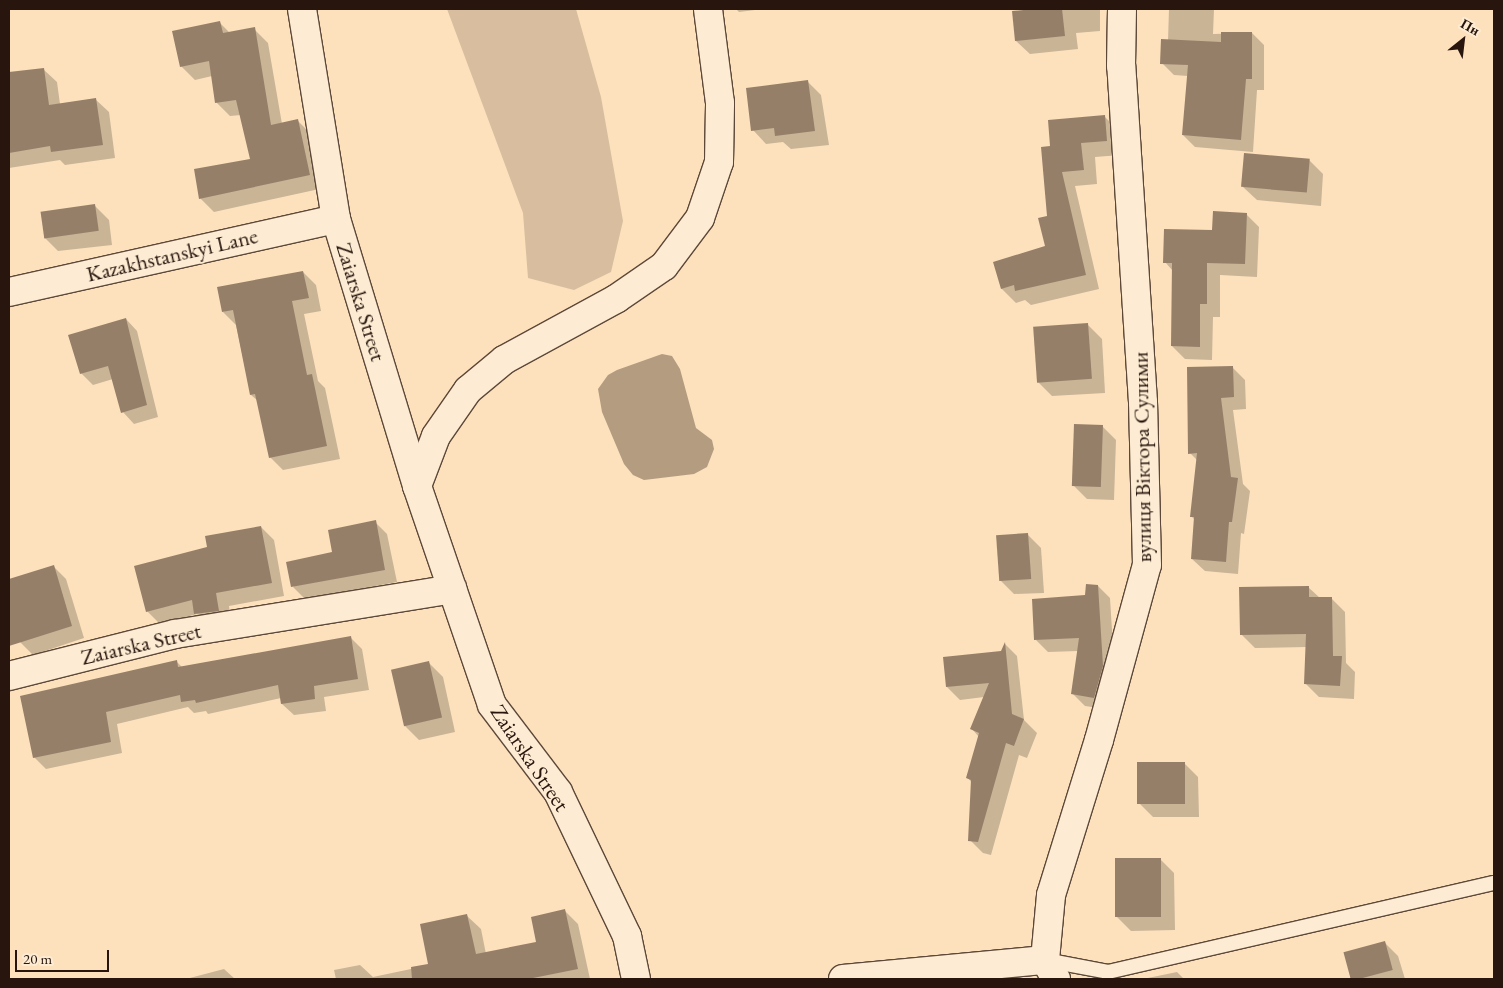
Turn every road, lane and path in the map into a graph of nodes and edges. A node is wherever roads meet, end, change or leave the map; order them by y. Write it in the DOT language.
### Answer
graph roads {
  1 [pos="302,9"];
  2 [pos="708,9"];
  3 [pos="1122,9"];
  4 [pos="336,218"];
  5 [pos="9,292"];
  6 [pos="417,486"];
  7 [pos="452,588"];
  8 [pos="9,676"];
  9 [pos="1494,883"];
  10 [pos="1051,970"];
  11 [pos="636,979"];
  12 [pos="843,979"];
  1 -- 4 [label="street, Zaiarska Street"];
  2 -- 6 [label="street"];
  3 -- 10 [label="street, вулиця Віктора Сулими"];
  4 -- 5 [label="street, Kazakhstanskyi Lane"];
  4 -- 6 [label="street, Zaiarska Street"];
  6 -- 7 [label="street, Zaiarska Street"];
  7 -- 8 [label="street, Zaiarska Street"];
  7 -- 11 [label="street, Zaiarska Street"];
  9 -- 10 [label="lane"];
  10 -- 12 [label="street"];
}
